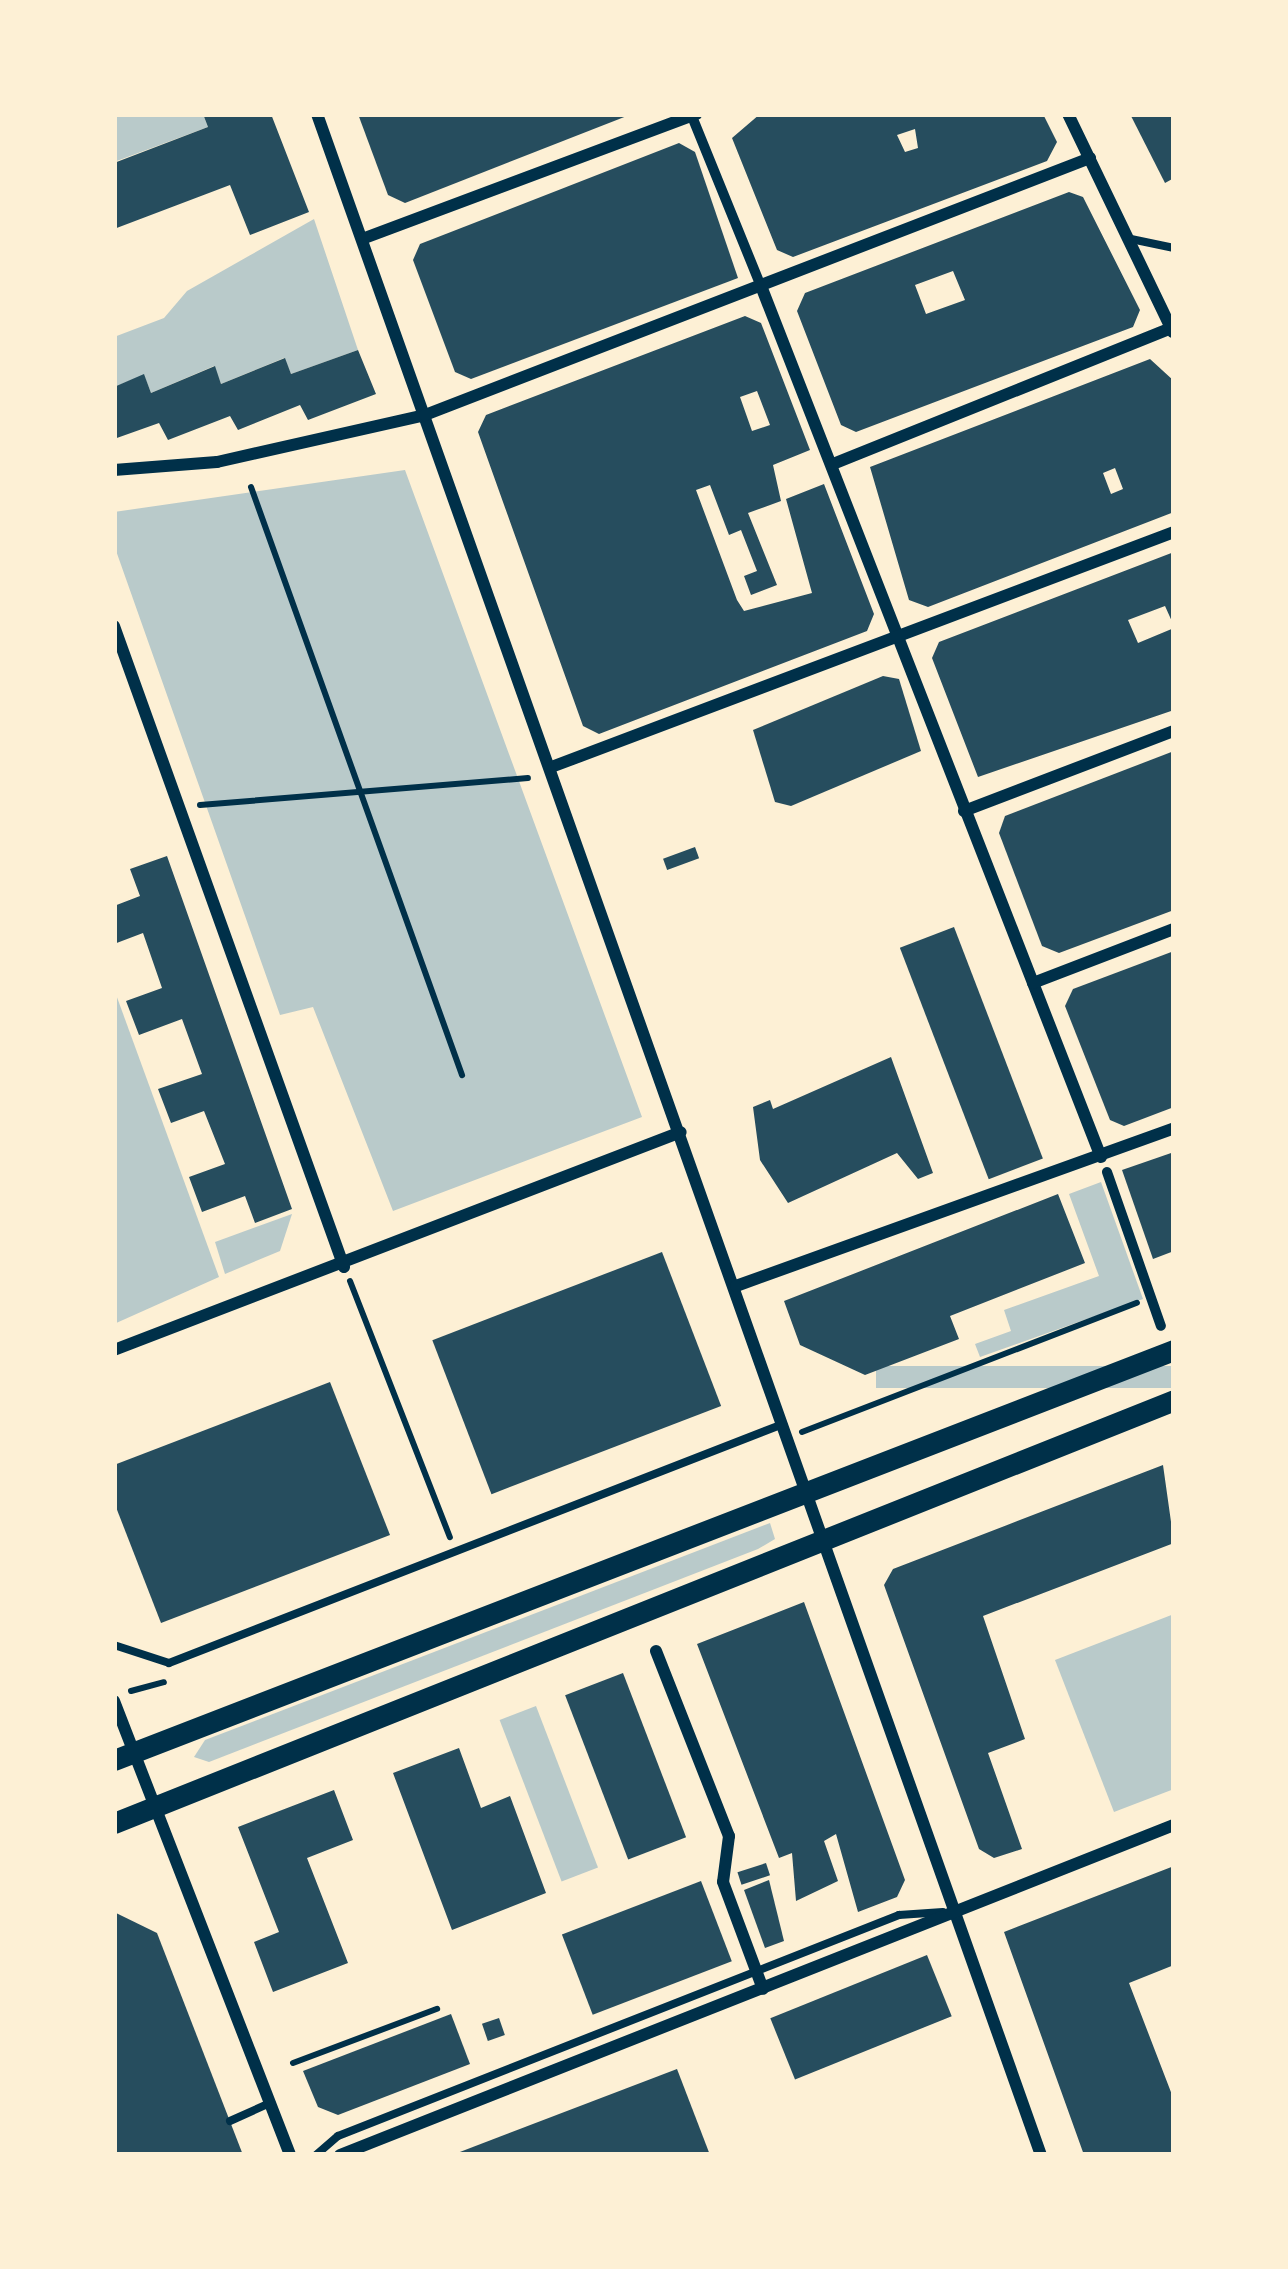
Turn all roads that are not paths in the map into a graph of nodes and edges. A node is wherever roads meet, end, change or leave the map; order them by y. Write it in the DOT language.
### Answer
graph roads {
  1 [pos="317,114"];
  2 [pos="692,114"];
  3 [pos="1072,115"];
  4 [pos="1090,158"];
  5 [pos="362,239"];
  6 [pos="1130,239"];
  7 [pos="1174,248"];
  8 [pos="761,286"];
  9 [pos="1173,330"];
  10 [pos="425,415"];
  11 [pos="833,464"];
  12 [pos="114,470"];
  13 [pos="1174,532"];
  14 [pos="114,626"];
  15 [pos="901,636"];
  16 [pos="1174,731"];
  17 [pos="554,766"];
  18 [pos="964,811"];
  19 [pos="1174,929"];
  20 [pos="1033,983"];
  21 [pos="1174,1128"];
  22 [pos="681,1132"];
  23 [pos="1101,1156"];
  24 [pos="1107,1172"];
  25 [pos="344,1267"];
  26 [pos="736,1286"];
  27 [pos="1161,1326"];
  28 [pos="1174,1349"];
  29 [pos="114,1350"];
  30 [pos="1174,1400"];
  31 [pos="786,1423"];
  32 [pos="809,1492"];
  33 [pos="824,1535"];
  34 [pos="114,1645"];
  35 [pos="656,1651"];
  36 [pos="114,1701"];
  37 [pos="123,1756"];
  38 [pos="156,1807"];
  39 [pos="114,1823"];
  40 [pos="1174,1825"];
  41 [pos="958,1912"];
  42 [pos="756,1971"];
  43 [pos="763,1989"];
  44 [pos="270,2103"];
  45 [pos="230,2121"];
  46 [pos="290,2155"];
  47 [pos="316,2155"];
  48 [pos="340,2155"];
  49 [pos="1042,2155"];
  1 -- 5 [label="street"];
  2 -- 5 [label="street"];
  2 -- 8 [label="street"];
  3 -- 4 [label="street"];
  4 -- 6 [label="street"];
  4 -- 8 [label="street"];
  5 -- 10 [label="street"];
  6 -- 7 [label="lane"];
  6 -- 9 [label="street"];
  8 -- 10 [label="street"];
  8 -- 11 [label="street"];
  9 -- 11 [label="street"];
  10 -- 12 [label="street"];
  10 -- 17 [label="street"];
  11 -- 15 [label="street"];
  13 -- 15 [label="street"];
  14 -- 25 [label="street"];
  15 -- 17 [label="street"];
  15 -- 18 [label="street"];
  16 -- 18 [label="street"];
  17 -- 22 [label="street"];
  18 -- 20 [label="street"];
  19 -- 20 [label="street"];
  20 -- 23 [label="street"];
  21 -- 23 [label="street"];
  22 -- 25 [label="street"];
  22 -- 26 [label="street"];
  23 -- 26 [label="street"];
  24 -- 27 [label="street"];
  25 -- 29 [label="street"];
  26 -- 31 [label="street"];
  28 -- 32 [label="main road"];
  30 -- 33 [label="main road"];
  31 -- 32 [label="street"];
  31 -- 34 [label="lane"];
  32 -- 33 [label="street"];
  32 -- 37 [label="main road"];
  33 -- 38 [label="main road"];
  33 -- 41 [label="street"];
  35 -- 42 [label="street"];
  36 -- 37 [label="street"];
  37 -- 38 [label="street"];
  38 -- 39 [label="main road"];
  38 -- 44 [label="street"];
  40 -- 41 [label="street"];
  41 -- 42 [label="lane"];
  41 -- 43 [label="street"];
  41 -- 49 [label="street"];
  42 -- 43 [label="street"];
  42 -- 47 [label="lane"];
  43 -- 48 [label="street"];
  44 -- 45 [label="lane"];
  44 -- 46 [label="street"];
}
